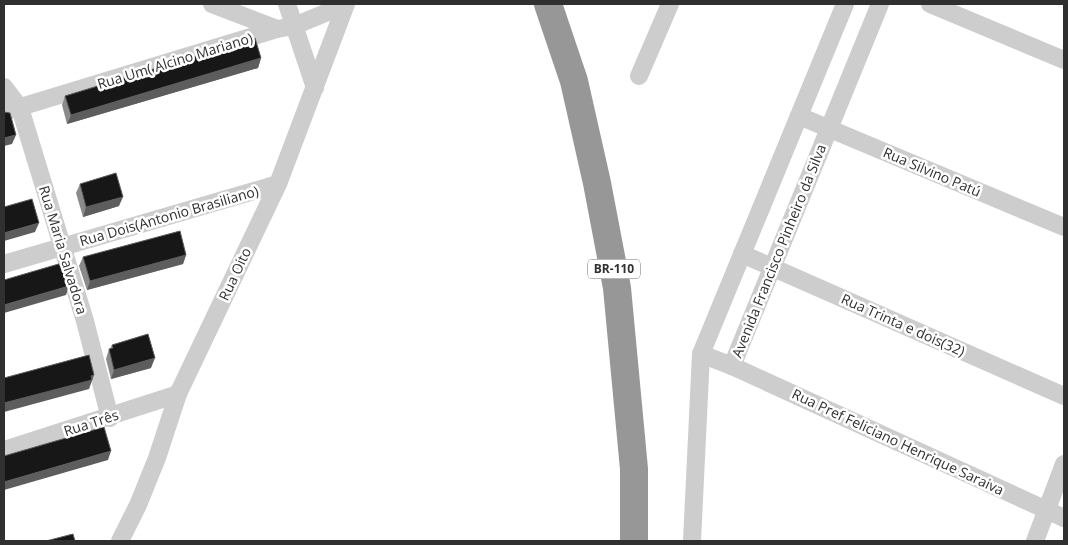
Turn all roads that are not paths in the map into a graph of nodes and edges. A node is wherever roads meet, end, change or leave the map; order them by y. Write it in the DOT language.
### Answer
graph roads {
  1 [pos="212,4"];
  2 [pos="287,4"];
  3 [pos="548,4"];
  4 [pos="670,4"];
  5 [pos="844,4"];
  6 [pos="880,4"];
  7 [pos="930,4"];
  8 [pos="345,5"];
  9 [pos="286,28"];
  10 [pos="1064,60"];
  11 [pos="639,76"];
  12 [pos="4,87"];
  13 [pos="315,88"];
  14 [pos="12,110"];
  15 [pos="799,116"];
  16 [pos="829,128"];
  17 [pos="278,184"];
  18 [pos="1064,227"];
  19 [pos="62,247"];
  20 [pos="742,254"];
  21 [pos="4,264"];
  22 [pos="772,268"];
  23 [pos="701,354"];
  24 [pos="732,366"];
  25 [pos="178,394"];
  26 [pos="1064,396"];
  27 [pos="110,418"];
  28 [pos="4,450"];
  29 [pos="1064,464"];
  30 [pos="1047,510"];
  31 [pos="1064,518"];
  32 [pos="696,540"];
  33 [pos="120,541"];
  34 [pos="634,541"];
  35 [pos="1035,541"];
  1 -- 9 [label="street"];
  2 -- 9 [label="street"];
  3 -- 34 [label="highway, BR-110"];
  4 -- 11 [label="street"];
  5 -- 15 [label="street"];
  6 -- 16 [label="street, Avenida Francisco Pinheiro da Silva"];
  7 -- 10 [label="street"];
  8 -- 9 [label="street, Rua Um( Alcino Mariano)"];
  8 -- 13 [label="street, Rua Oito"];
  9 -- 13 [label="street"];
  9 -- 14 [label="street, Rua Um( Alcino Mariano)"];
  12 -- 14 [label="street, Rua Maria Salvadora"];
  13 -- 17 [label="street, Rua Oito"];
  14 -- 19 [label="street, Rua Maria Salvadora"];
  15 -- 16 [label="street, Rua Silvino Patú"];
  15 -- 20 [label="street"];
  16 -- 18 [label="street, Rua Silvino Patú"];
  16 -- 22 [label="street, Avenida Francisco Pinheiro da Silva"];
  17 -- 19 [label="street, Rua Dois(Antonio Brasiliano)"];
  17 -- 25 [label="street, Rua Oito"];
  19 -- 21 [label="street, Rua Dois(Antonio Brasiliano)"];
  19 -- 27 [label="street, Rua Maria Salvadora"];
  20 -- 22 [label="street, Rua Trinta e dois(32)"];
  20 -- 23 [label="street"];
  22 -- 24 [label="street, Avenida Francisco Pinheiro da Silva"];
  22 -- 26 [label="street, Rua Trinta e dois(32)"];
  23 -- 24 [label="street, Avenida Francisco Pinheiro da Silva"];
  23 -- 32 [label="street"];
  24 -- 30 [label="street, Rua Pref Feliciano Henrique Saraiva"];
  25 -- 27 [label="street, Rua Três"];
  25 -- 33 [label="street, Rua Oito"];
  27 -- 28 [label="street, Rua Três"];
  29 -- 30 [label="street"];
  30 -- 31 [label="street, Rua Pref Feliciano Henrique Saraiva"];
  30 -- 35 [label="street"];
}
